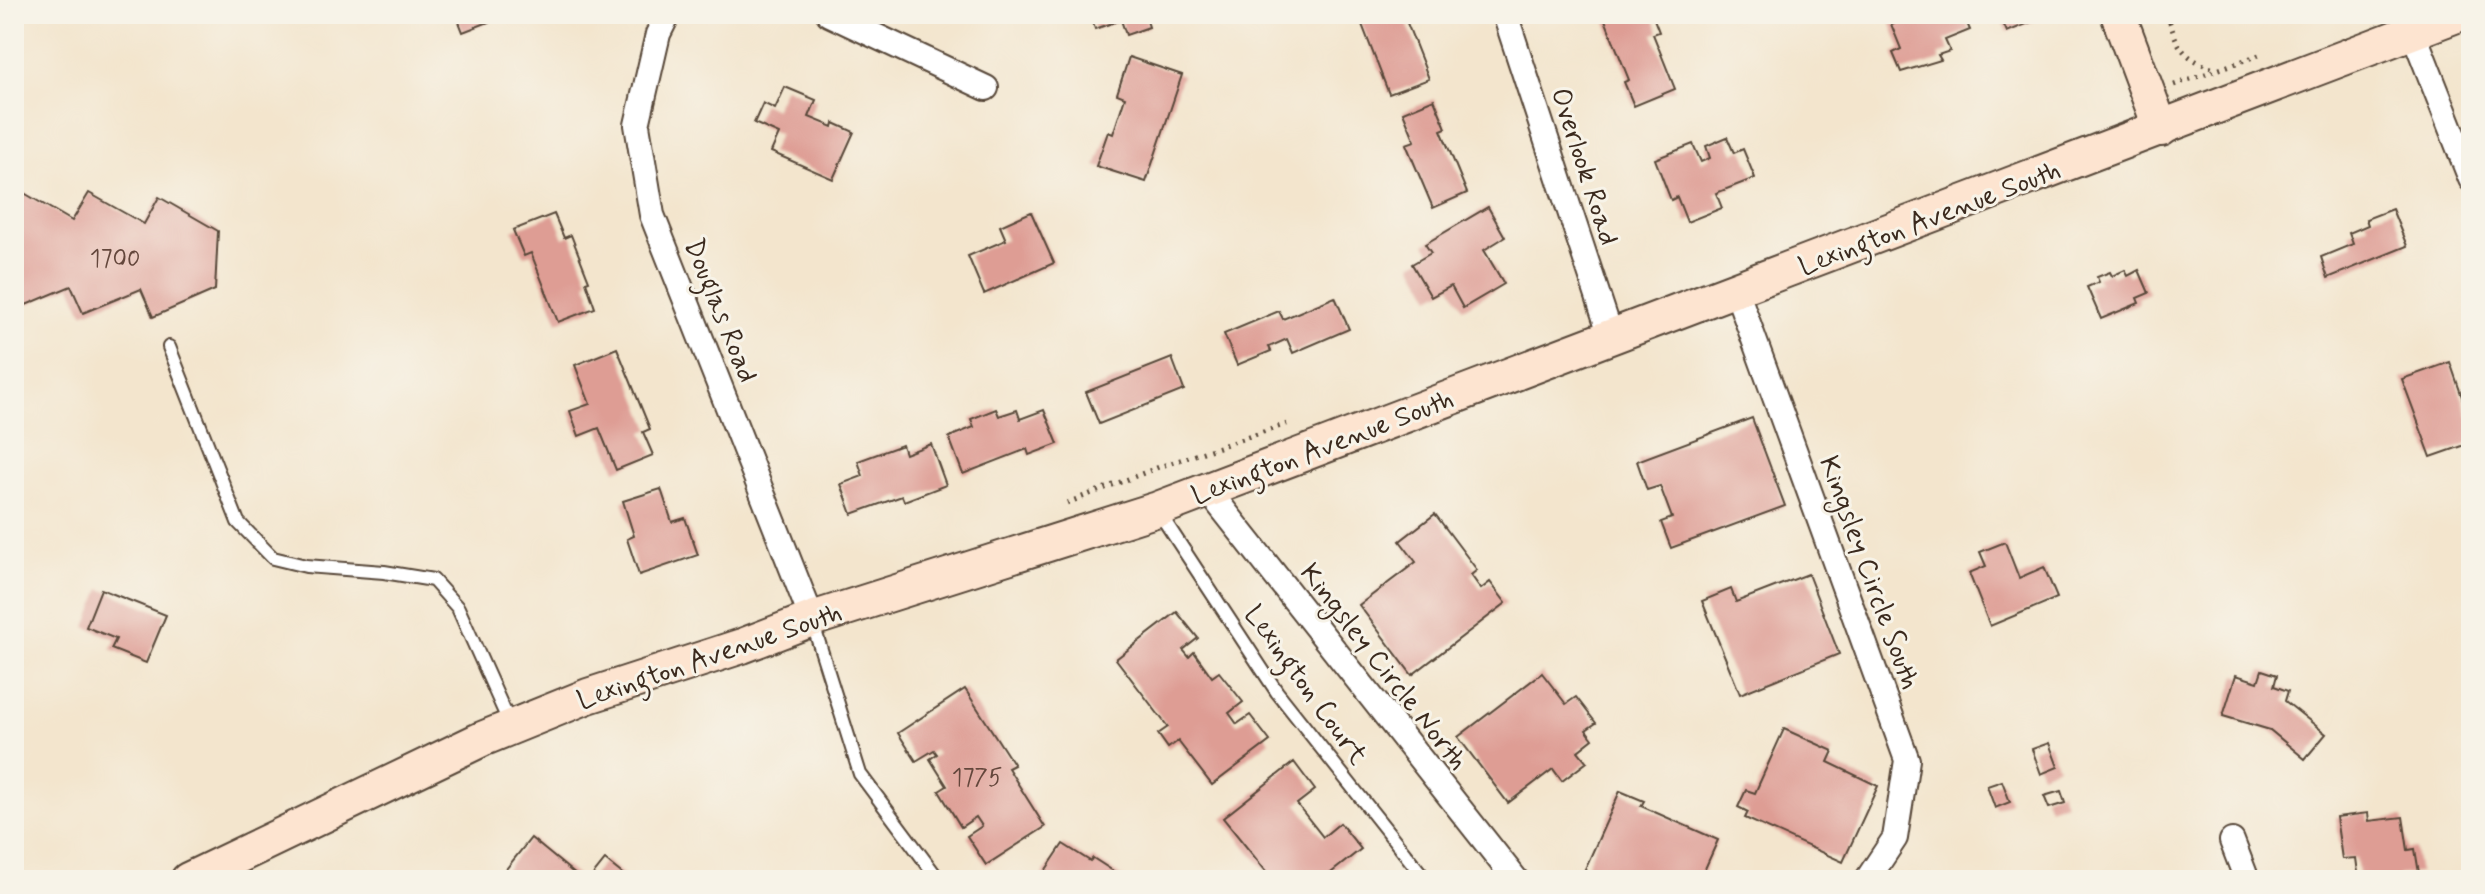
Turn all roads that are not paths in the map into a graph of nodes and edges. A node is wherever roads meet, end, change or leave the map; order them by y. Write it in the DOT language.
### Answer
graph roads {
  1 [pos="668,14"];
  2 [pos="829,14"];
  3 [pos="1505,14"];
  4 [pos="2118,14"];
  5 [pos="2459,14"];
  6 [pos="2413,32"];
  7 [pos="986,88"];
  8 [pos="2161,129"];
  9 [pos="2471,179"];
  10 [pos="1736,290"];
  11 [pos="1611,336"];
  12 [pos="169,347"];
  13 [pos="1207,489"];
  14 [pos="1158,509"];
  15 [pos="812,619"];
  16 [pos="511,727"];
  17 [pos="2232,841"];
  18 [pos="1869,877"];
  19 [pos="188,880"];
  20 [pos="939,880"];
  21 [pos="1426,880"];
  22 [pos="1516,880"];
  23 [pos="2247,880"];
  1 -- 15 [label="street, Douglas Road"];
  2 -- 7 [label="street"];
  3 -- 11 [label="street, Overlook Road"];
  4 -- 8 [label="street"];
  5 -- 6 [label="street, Lexington Avenue South"];
  6 -- 8 [label="street, Lexington Avenue South"];
  6 -- 9 [label="street"];
  8 -- 10 [label="street, Lexington Avenue South"];
  10 -- 11 [label="street, Lexington Avenue South"];
  10 -- 18 [label="street, Kingsley Circle South"];
  11 -- 13 [label="street, Lexington Avenue South"];
  12 -- 16 [label="lane"];
  13 -- 14 [label="street, Lexington Avenue South"];
  13 -- 22 [label="street, Kingsley Circle North"];
  14 -- 15 [label="street, Lexington Avenue South"];
  14 -- 21 [label="lane, Lexington Court"];
  15 -- 16 [label="street, Lexington Avenue South"];
  15 -- 20 [label="lane"];
  16 -- 19 [label="street, Lexington Avenue South"];
  17 -- 23 [label="street"];
}
